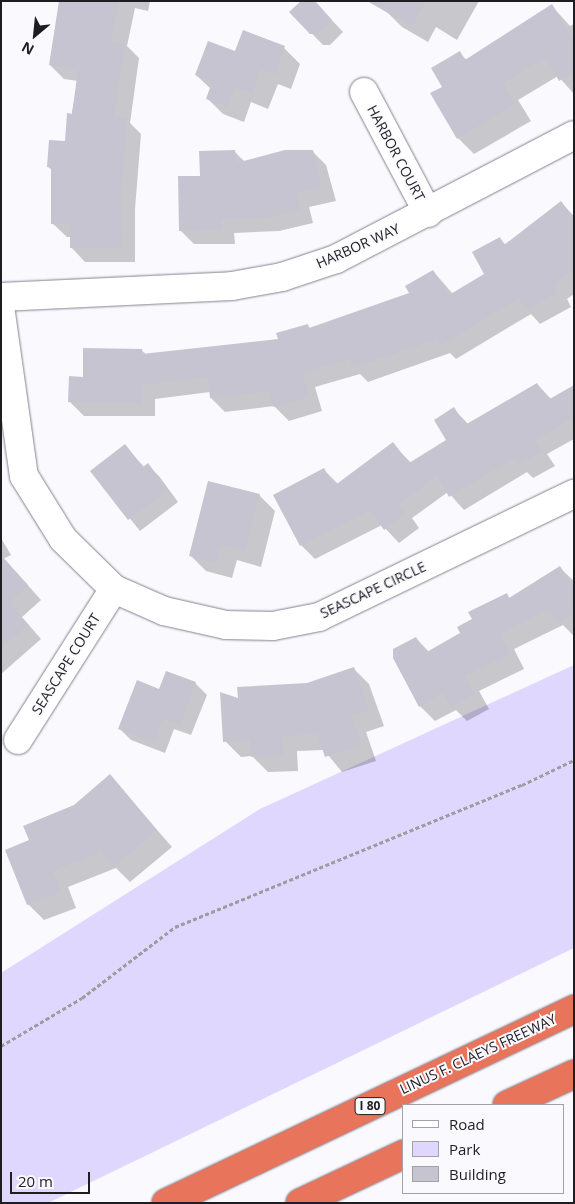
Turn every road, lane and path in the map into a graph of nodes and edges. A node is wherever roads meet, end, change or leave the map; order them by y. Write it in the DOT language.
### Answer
graph roads {
  1 [pos="364,92"];
  2 [pos="574,134"];
  3 [pos="428,213"];
  4 [pos="1,296"];
  5 [pos="1,313"];
  6 [pos="574,494"];
  7 [pos="114,589"];
  8 [pos="18,740"];
  9 [pos="574,760"];
  10 [pos="574,1008"];
  11 [pos="1,1046"];
  12 [pos="574,1074"];
  13 [pos="509,1104"];
  14 [pos="402,1155"];
  15 [pos="166,1203"];
  16 [pos="300,1203"];
  1 -- 3 [label="street, HARBOR COURT"];
  2 -- 3 [label="street, HARBOR WAY"];
  3 -- 4 [label="street, HARBOR WAY"];
  5 -- 7 [label="street, SEASCAPE CIRCLE"];
  6 -- 7 [label="street, SEASCAPE CIRCLE"];
  7 -- 8 [label="street, SEASCAPE COURT"];
  9 -- 11 [label="path"];
  10 -- 15 [label="highway, LINUS F. CLAEYS FREEWAY / I 80"];
  12 -- 13 [label="highway"];
  14 -- 16 [label="highway"];
}
